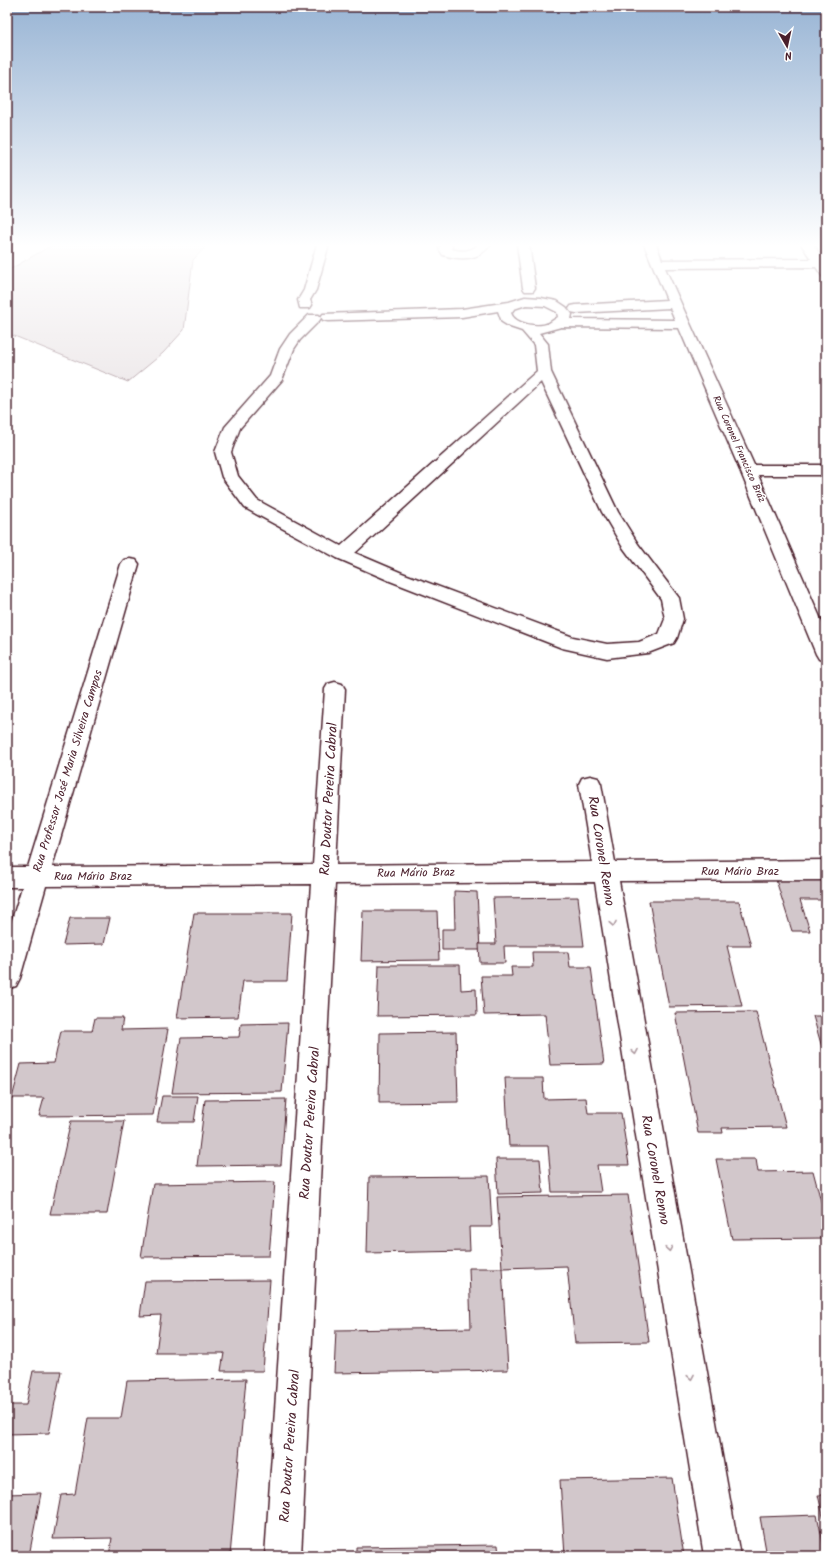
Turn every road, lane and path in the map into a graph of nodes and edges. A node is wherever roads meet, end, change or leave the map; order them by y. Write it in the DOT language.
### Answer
graph roads {
  1 [pos="311,317"];
  2 [pos="512,317"];
  3 [pos="575,317"];
  4 [pos="680,317"];
  5 [pos="559,319"];
  6 [pos="684,324"];
  7 [pos="526,328"];
  8 [pos="541,344"];
  9 [pos="544,372"];
  10 [pos="748,470"];
  11 [pos="826,470"];
  12 [pos="344,554"];
  13 [pos="130,564"];
  14 [pos="826,654"];
  15 [pos="335,689"];
  16 [pos="590,784"];
  17 [pos="826,870"];
  18 [pos="604,872"];
  19 [pos="325,874"];
  20 [pos="37,876"];
  21 [pos="7,877"];
  22 [pos="7,978"];
  23 [pos="283,1556"];
  24 [pos="722,1556"];
  1 -- 12 [label="street"];
  2 -- 7 [label="street"];
  3 -- 5 [label="street"];
  4 -- 6 [label="street, Rua Coronel Francisco Bráz"];
  5 -- 6 [label="street"];
  5 -- 7 [label="street"];
  5 -- 8 [label="street"];
  6 -- 10 [label="street, Rua Coronel Francisco Bráz"];
  7 -- 8 [label="street"];
  8 -- 9 [label="street"];
  9 -- 12 [label="street"];
  9 -- 12 [label="street"];
  10 -- 11 [label="street"];
  10 -- 14 [label="street, Rua Coronel Francisco Bráz"];
  13 -- 20 [label="street, Rua Professor José Maria Silveira Campos"];
  15 -- 19 [label="street, Rua Doutor Pereira Cabral"];
  16 -- 18 [label="street, Rua Coronel Renno"];
  17 -- 18 [label="street, Rua Mário Braz"];
  18 -- 19 [label="street, Rua Mário Braz"];
  18 -- 24 [label="street, Rua Coronel Renno, one-way"];
  19 -- 20 [label="street, Rua Mário Braz"];
  19 -- 23 [label="street, Rua Doutor Pereira Cabral"];
  20 -- 21 [label="street, Rua Mário Braz"];
  20 -- 22 [label="street, Rua Professor José Maria Silveira Campos"];
}
